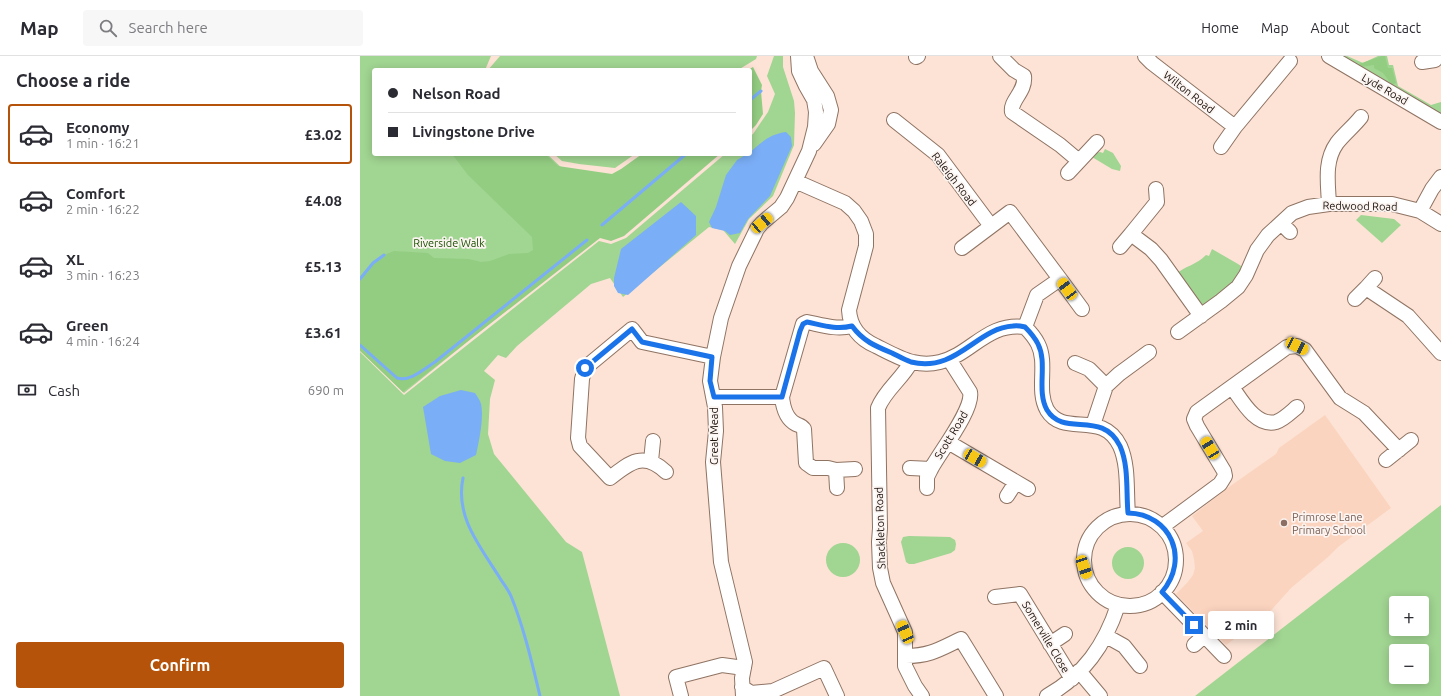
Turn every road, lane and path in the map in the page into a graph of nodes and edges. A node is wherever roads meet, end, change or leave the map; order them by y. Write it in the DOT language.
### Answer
graph roads {
  1 [pos="798,56"];
  2 [pos="806,56"];
  3 [pos="1000,56"];
  4 [pos="1329,56"];
  5 [pos="1152,58"];
  6 [pos="1290,62"];
  7 [pos="1361,117"];
  8 [pos="903,122"];
  9 [pos="1441,122"];
  10 [pos="1235,127"];
  11 [pos="1097,142"];
  12 [pos="1221,147"];
  13 [pos="809,151"];
  14 [pos="1080,161"];
  15 [pos="1068,173"];
  16 [pos="1441,177"];
  17 [pos="795,181"];
  18 [pos="1156,188"];
  19 [pos="1329,204"];
  20 [pos="1420,211"];
  21 [pos="1441,224"];
  22 [pos="991,226"];
  23 [pos="1131,234"];
  24 [pos="1120,247"];
  25 [pos="962,248"];
  26 [pos="1060,279"];
  27 [pos="1355,299"];
  28 [pos="1083,309"];
  29 [pos="1201,316"];
  30 [pos="852,326"];
  31 [pos="1025,327"];
  32 [pos="1178,332"];
  33 [pos="1149,352"];
  34 [pos="1441,353"];
  35 [pos="712,357"];
  36 [pos="949,359"];
  37 [pos="911,362"];
  38 [pos="1076,363"];
  39 [pos="1106,386"];
  40 [pos="1232,388"];
  41 [pos="714,397"];
  42 [pos="782,397"];
  43 [pos="1297,407"];
  44 [pos="1094,425"];
  45 [pos="1411,440"];
  46 [pos="653,441"];
  47 [pos="948,442"];
  48 [pos="1399,450"];
  49 [pos="1386,460"];
  50 [pos="651,461"];
  51 [pos="910,468"];
  52 [pos="854,469"];
  53 [pos="931,469"];
  54 [pos="836,470"];
  55 [pos="666,472"];
  56 [pos="1016,482"];
  57 [pos="837,488"];
  58 [pos="927,488"];
  59 [pos="1028,489"];
  60 [pos="1007,496"];
  61 [pos="1128,513"];
  62 [pos="1163,526"];
  63 [pos="1162,592"];
  64 [pos="995,597"];
  65 [pos="1118,605"];
  66 [pos="1065,634"];
  67 [pos="1106,636"];
  68 [pos="1050,644"];
  69 [pos="906,656"];
  70 [pos="1224,656"];
  71 [pos="1140,666"];
  72 [pos="744,668"];
  73 [pos="1076,675"];
  74 [pos="743,692"];
  75 [pos="1050,695"];
  76 [pos="681,696"];
  77 [pos="837,696"];
  78 [pos="922,696"];
  79 [pos="996,696"];
  80 [pos="1100,696"];
  1 -- 13 [label="street, Great Mead"];
  2 -- 13 [label="street, Great Mead"];
  3 -- 14 [label="street"];
  4 -- 9 [label="street, Lyde Road"];
  5 -- 10 [label="street, Wilton Road"];
  6 -- 10 [label="street"];
  7 -- 19 [label="street"];
  8 -- 22 [label="street, Raleigh Road"];
  10 -- 12 [label="street"];
  11 -- 14 [label="street"];
  13 -- 17 [label="street, Great Mead"];
  14 -- 15 [label="street"];
  16 -- 20 [label="street"];
  17 -- 30 [label="street"];
  17 -- 35 [label="street, Great Mead"];
  18 -- 23 [label="street"];
  19 -- 20 [label="street, Redwood Road"];
  19 -- 29 [label="street, Redwood Road"];
  20 -- 21 [label="street, Redwood Road"];
  22 -- 25 [label="street"];
  22 -- 26 [label="street"];
  23 -- 24 [label="street"];
  23 -- 29 [label="street"];
  26 -- 28 [label="street"];
  26 -- 31 [label="street"];
  27 -- 34 [label="street"];
  29 -- 32 [label="street, Redwood Road"];
  30 -- 37 [label="street"];
  30 -- 42 [label="street"];
  31 -- 36 [label="street"];
  31 -- 44 [label="street"];
  33 -- 39 [label="street"];
  35 -- 41 [label="street, Great Mead"];
  35 -- 50 [label="street"];
  36 -- 37 [label="street"];
  36 -- 47 [label="street, Scott Road"];
  37 -- 69 [label="street, Shackleton Road"];
  38 -- 39 [label="street"];
  39 -- 44 [label="street"];
  40 -- 43 [label="street"];
  40 -- 48 [label="street"];
  40 -- 62 [label="street"];
  41 -- 42 [label="street"];
  41 -- 72 [label="street, Great Mead"];
  42 -- 54 [label="street"];
  44 -- 61 [label="street"];
  45 -- 48 [label="street"];
  46 -- 50 [label="street"];
  47 -- 53 [label="street, Scott Road"];
  47 -- 56 [label="street"];
  48 -- 49 [label="street"];
  50 -- 55 [label="street"];
  51 -- 53 [label="street, Scott Road"];
  52 -- 54 [label="street"];
  53 -- 58 [label="street, Scott Road"];
  54 -- 57 [label="street"];
  56 -- 59 [label="street"];
  56 -- 60 [label="street"];
  61 -- 62 [label="street"];
  61 -- 65 [label="street"];
  62 -- 63 [label="street"];
  63 -- 65 [label="street"];
  63 -- 70 [label="street"];
  64 -- 68 [label="street, Somerville Close"];
  65 -- 67 [label="street"];
  66 -- 68 [label="street"];
  67 -- 71 [label="street"];
  67 -- 73 [label="street"];
  68 -- 73 [label="street, Somerville Close"];
  69 -- 78 [label="street, Shackleton Road"];
  69 -- 79 [label="street"];
  72 -- 74 [label="street, Great Mead"];
  72 -- 76 [label="street"];
  73 -- 75 [label="street"];
  73 -- 80 [label="street, Somerville Close"];
  74 -- 77 [label="street"];
}
